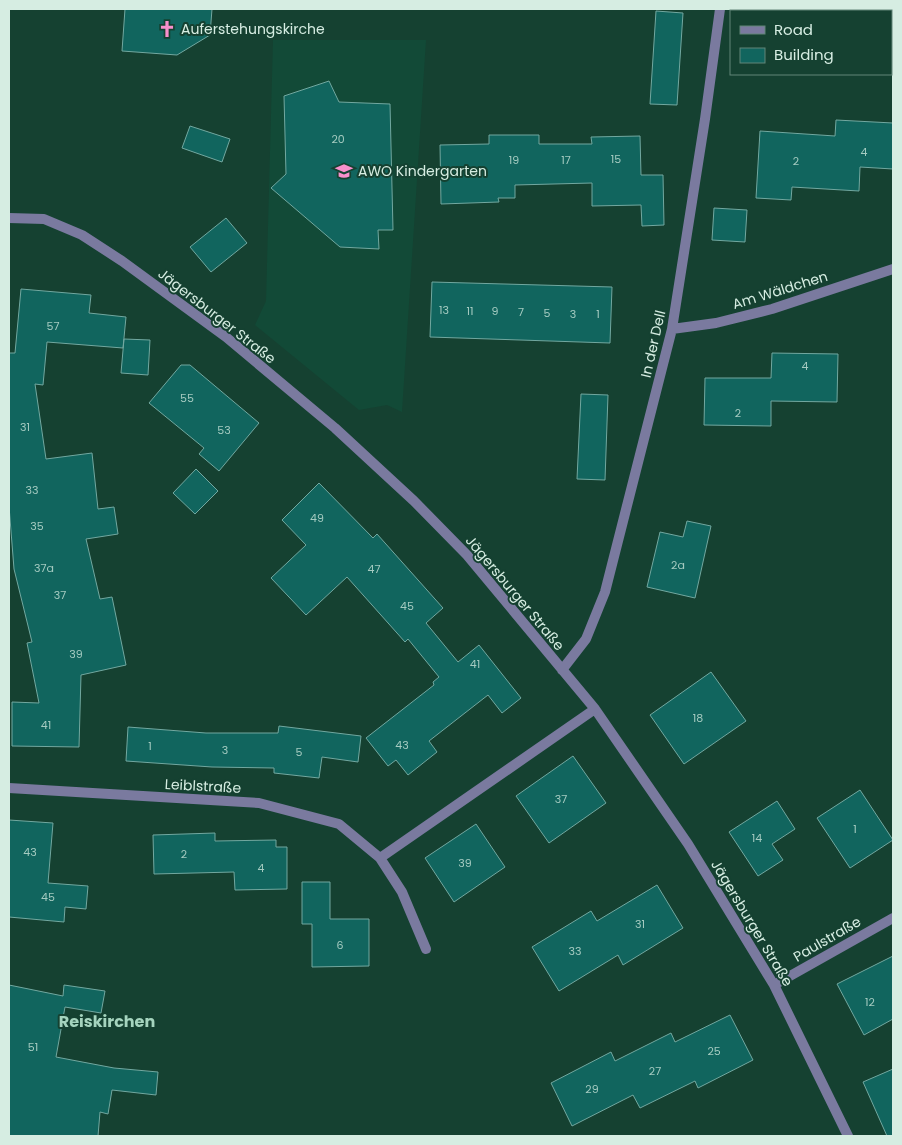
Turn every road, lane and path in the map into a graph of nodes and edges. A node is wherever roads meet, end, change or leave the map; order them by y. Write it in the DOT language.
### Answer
graph roads {
  1 [pos="720,9"];
  2 [pos="9,218"];
  3 [pos="893,269"];
  4 [pos="672,329"];
  5 [pos="562,670"];
  6 [pos="595,709"];
  7 [pos="9,788"];
  8 [pos="380,858"];
  9 [pos="893,918"];
  10 [pos="426,949"];
  11 [pos="774,985"];
  12 [pos="848,1136"];
  1 -- 4 [label="street, In der Dell"];
  2 -- 5 [label="street, Jägersburger Straße"];
  3 -- 4 [label="street, Am Wäldchen"];
  4 -- 5 [label="street, In der Dell"];
  5 -- 6 [label="street, Jägersburger Straße"];
  6 -- 8 [label="street"];
  6 -- 11 [label="street, Jägersburger Straße"];
  7 -- 8 [label="street, Leiblstraße"];
  8 -- 10 [label="street, Leiblstraße"];
  9 -- 11 [label="street, Paulstraße"];
  11 -- 12 [label="street, Jägersburger Straße"];
}
